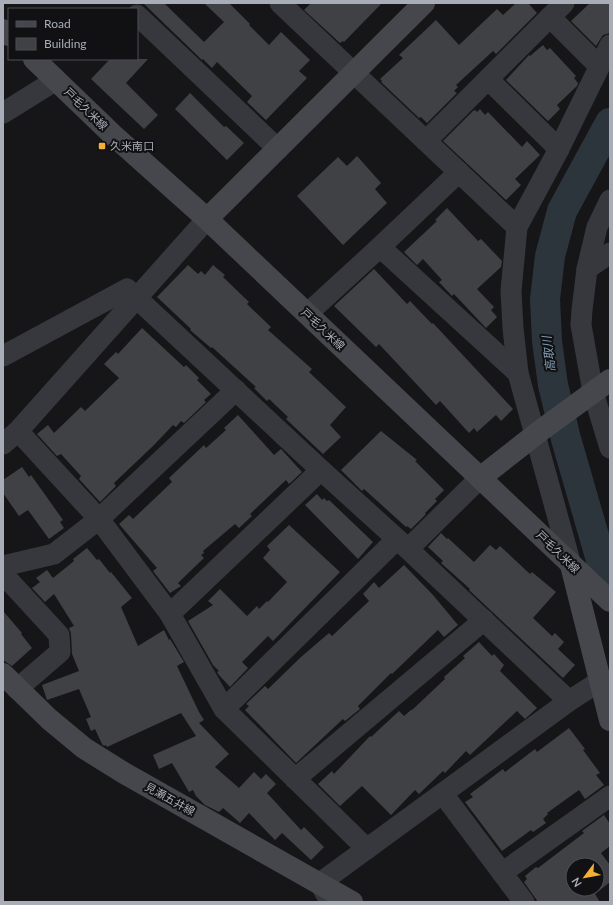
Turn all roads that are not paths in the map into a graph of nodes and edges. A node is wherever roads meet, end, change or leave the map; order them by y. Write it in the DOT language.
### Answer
graph roads {
  1 [pos="280,3"];
  2 [pos="421,4"];
  3 [pos="557,10"];
  4 [pos="138,16"];
  5 [pos="610,45"];
  6 [pos="35,60"];
  7 [pos="599,66"];
  8 [pos="354,73"];
  9 [pos="488,79"];
  10 [pos="56,80"];
  11 [pos="3,113"];
  12 [pos="426,141"];
  13 [pos="278,149"];
  14 [pos="559,150"];
  15 [pos="459,172"];
  16 [pos="610,200"];
  17 [pos="207,219"];
  18 [pos="517,227"];
  19 [pos="380,247"];
  20 [pos="610,253"];
  21 [pos="587,269"];
  22 [pos="138,297"];
  23 [pos="307,314"];
  24 [pos="3,356"];
  25 [pos="518,373"];
  26 [pos="236,390"];
  27 [pos="596,391"];
  28 [pos="537,433"];
  29 [pos="11,438"];
  30 [pos="610,448"];
  31 [pos="321,470"];
  32 [pos="480,478"];
  33 [pos="99,519"];
  34 [pos="402,544"];
  35 [pos="3,566"];
  36 [pos="577,570"];
  37 [pos="3,574"];
  38 [pos="610,601"];
  39 [pos="170,614"];
  40 [pos="484,620"];
  41 [pos="10,681"];
  42 [pos="600,681"];
  43 [pos="569,701"];
  44 [pos="224,709"];
  45 [pos="610,720"];
  46 [pos="295,779"];
  47 [pos="443,794"];
  48 [pos="610,796"];
  49 [pos="367,849"];
  50 [pos="502,873"];
  51 [pos="325,893"];
  52 [pos="352,902"];
  53 [pos="524,902"];
  1 -- 8 [label="street"];
  2 -- 8 [label="main road"];
  3 -- 7 [label="street"];
  3 -- 9 [label="street"];
  4 -- 13 [label="street"];
  5 -- 7 [label="street"];
  6 -- 10 [label="main road, 戸毛久米線"];
  7 -- 14 [label="street"];
  8 -- 12 [label="street"];
  8 -- 13 [label="main road"];
  9 -- 12 [label="street"];
  9 -- 14 [label="street"];
  10 -- 11 [label="street"];
  10 -- 17 [label="main road, 戸毛久米線"];
  12 -- 15 [label="street"];
  13 -- 17 [label="main road"];
  14 -- 18 [label="street"];
  15 -- 18 [label="street"];
  15 -- 19 [label="street"];
  16 -- 21 [label="street"];
  17 -- 22 [label="street"];
  17 -- 23 [label="main road, 戸毛久米線"];
  18 -- 25 [label="street"];
  19 -- 23 [label="street"];
  19 -- 25 [label="street"];
  20 -- 21 [label="street"];
  21 -- 27 [label="street"];
  22 -- 24 [label="street"];
  22 -- 26 [label="street"];
  22 -- 29 [label="street"];
  23 -- 32 [label="main road, 戸毛久米線"];
  25 -- 28 [label="street"];
  26 -- 31 [label="street"];
  26 -- 33 [label="street"];
  27 -- 28 [label="main road"];
  27 -- 30 [label="street"];
  28 -- 32 [label="main road"];
  28 -- 36 [label="street"];
  29 -- 33 [label="street"];
  31 -- 34 [label="street"];
  31 -- 39 [label="street"];
  32 -- 34 [label="street"];
  32 -- 36 [label="main road, 戸毛久米線"];
  33 -- 35 [label="street"];
  33 -- 39 [label="street"];
  34 -- 40 [label="street"];
  34 -- 44 [label="street"];
  36 -- 38 [label="main road, 戸毛久米線"];
  36 -- 42 [label="main road"];
  37 -- 41 [label="street"];
  39 -- 44 [label="street"];
  40 -- 43 [label="street"];
  40 -- 46 [label="street"];
  41 -- 51 [label="main road, 見瀬五井線"];
  42 -- 43 [label="street"];
  42 -- 45 [label="main road"];
  43 -- 47 [label="street"];
  44 -- 46 [label="street"];
  46 -- 49 [label="street"];
  47 -- 49 [label="street"];
  47 -- 50 [label="street"];
  48 -- 50 [label="street"];
  49 -- 51 [label="street"];
  50 -- 53 [label="street"];
  51 -- 52 [label="main road, 見瀬五井線"];
}
